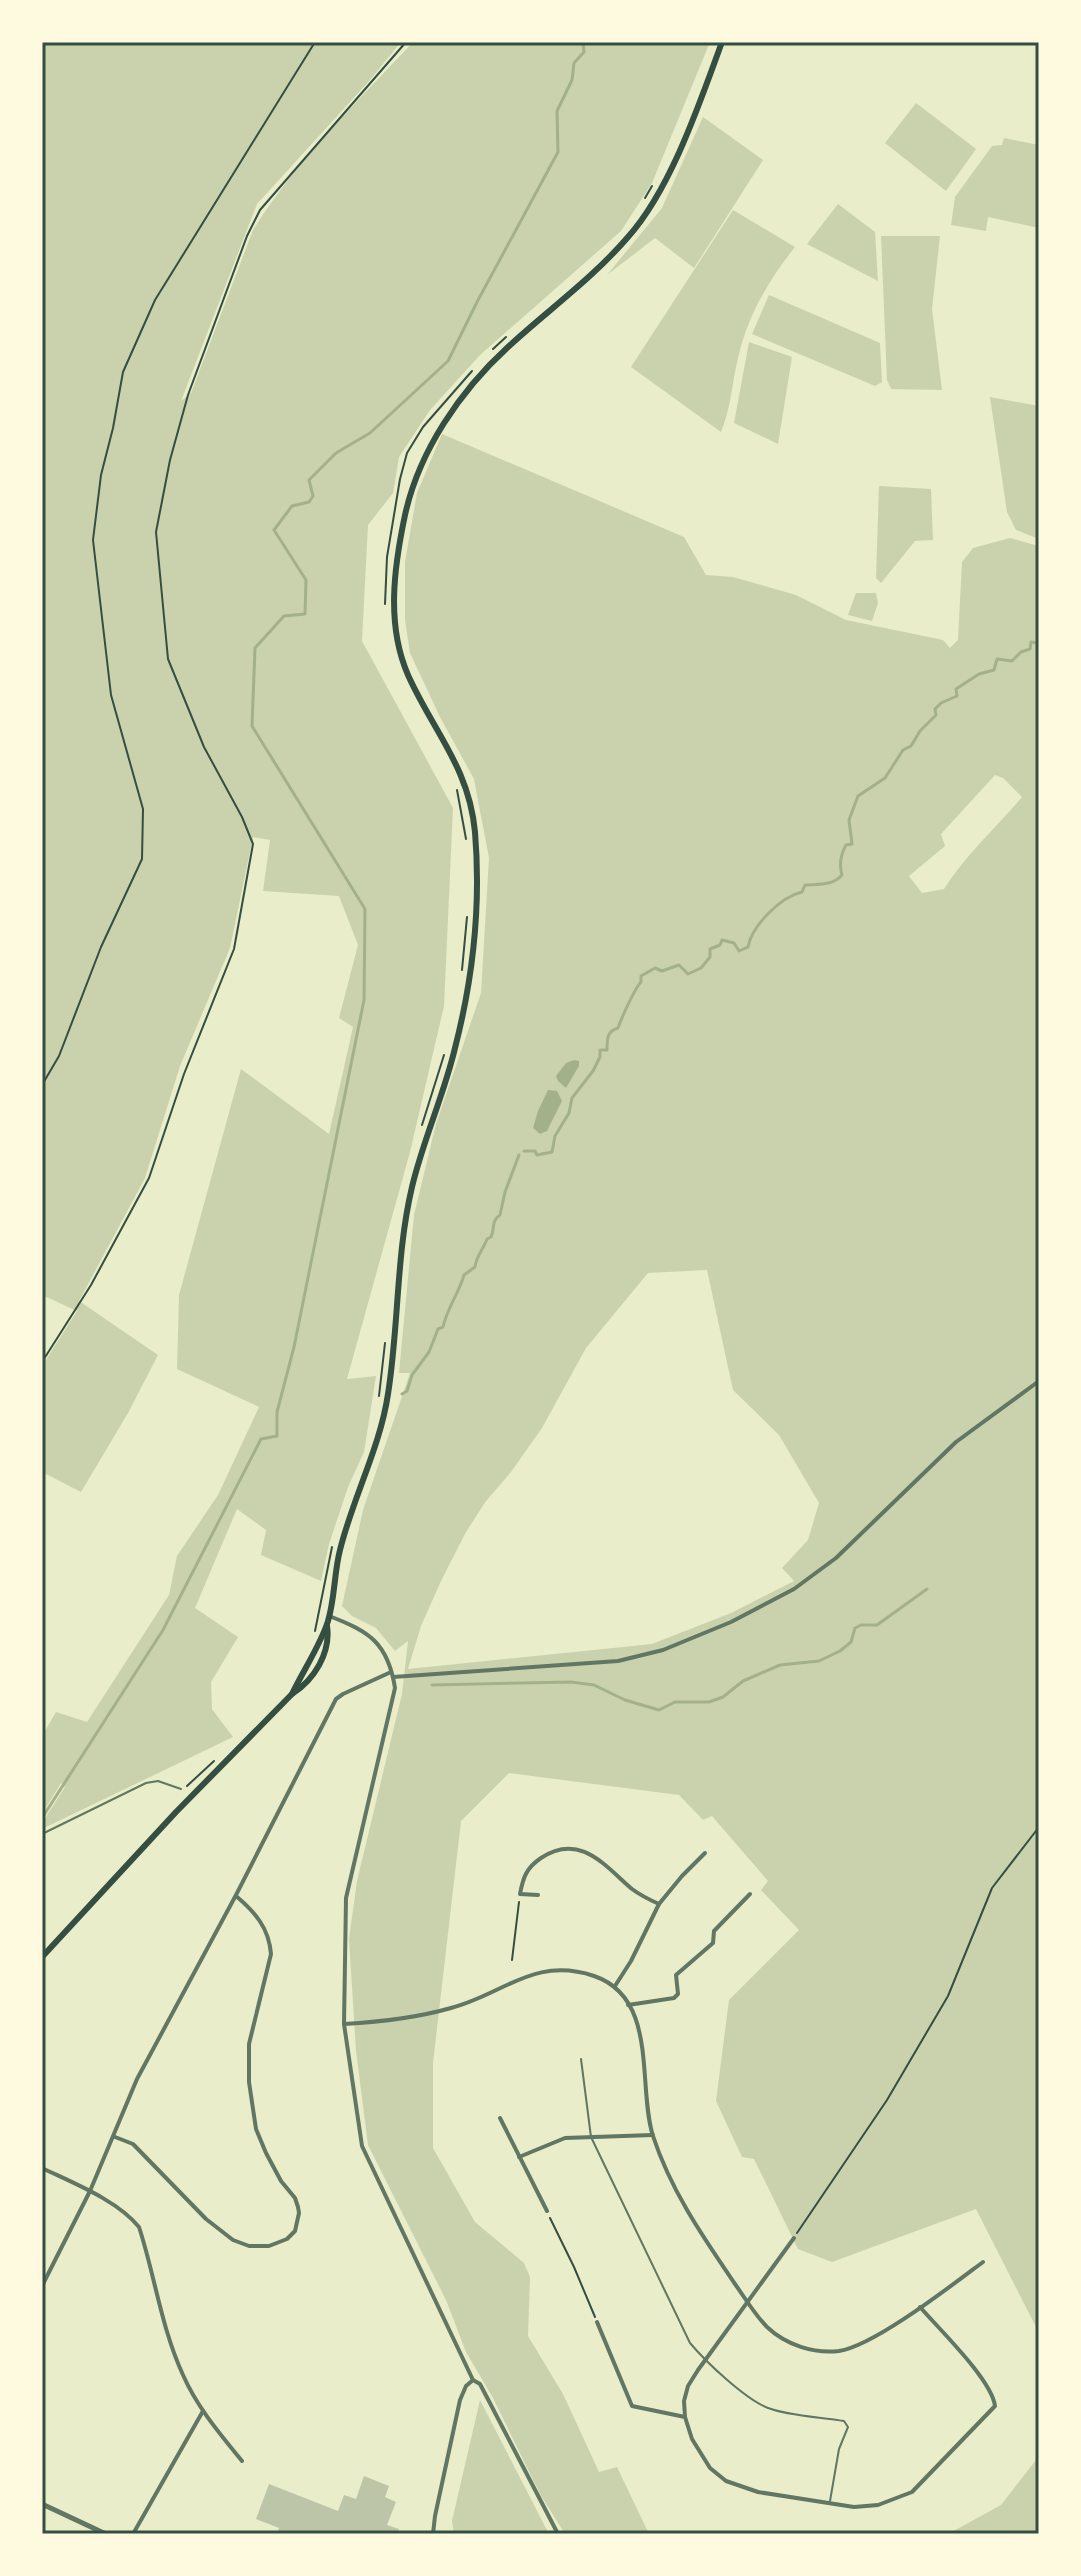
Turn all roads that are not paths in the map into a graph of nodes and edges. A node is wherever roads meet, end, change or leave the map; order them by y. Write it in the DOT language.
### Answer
graph roads {
  1 [pos="722,42"];
  2 [pos="1039,1381"];
  3 [pos="329,1616"];
  4 [pos="392,1674"];
  5 [pos="181,1789"];
  6 [pos="42,1834"];
  7 [pos="705,1853"];
  8 [pos="750,1894"];
  9 [pos="236,1895"];
  10 [pos="538,1895"];
  11 [pos="659,1904"];
  12 [pos="42,1957"];
  13 [pos="615,1986"];
  14 [pos="628,2005"];
  15 [pos="344,2024"];
  16 [pos="581,2059"];
  17 [pos="500,2118"];
  18 [pos="653,2135"];
  19 [pos="115,2137"];
  20 [pos="591,2137"];
  21 [pos="519,2157"];
  22 [pos="42,2168"];
  23 [pos="90,2191"];
  24 [pos="547,2211"];
  25 [pos="794,2238"];
  26 [pos="983,2262"];
  27 [pos="42,2286"];
  28 [pos="747,2301"];
  29 [pos="920,2307"];
  30 [pos="597,2322"];
  31 [pos="705,2360"];
  32 [pos="473,2380"];
  33 [pos="203,2411"];
  34 [pos="685,2417"];
  35 [pos="242,2461"];
  36 [pos="830,2503"];
  37 [pos="42,2504"];
  38 [pos="106,2534"];
  39 [pos="133,2534"];
  40 [pos="433,2534"];
  41 [pos="558,2534"];
  1 -- 3 [label="main road"];
  2 -- 4 [label="street"];
  3 -- 4 [label="street"];
  3 -- 12 [label="main road"];
  4 -- 9 [label="street"];
  4 -- 15 [label="street"];
  5 -- 6 [label="lane"];
  7 -- 11 [label="street"];
  8 -- 14 [label="street"];
  9 -- 19 [label="street"];
  9 -- 19 [label="street"];
  10 -- 11 [label="street"];
  11 -- 13 [label="street"];
  13 -- 14 [label="street"];
  13 -- 15 [label="street"];
  14 -- 18 [label="street"];
  15 -- 32 [label="street"];
  16 -- 20 [label="lane"];
  17 -- 21 [label="street"];
  18 -- 20 [label="street"];
  18 -- 28 [label="street"];
  19 -- 23 [label="street"];
  20 -- 21 [label="street"];
  20 -- 31 [label="lane"];
  21 -- 24 [label="street"];
  22 -- 23 [label="street"];
  23 -- 27 [label="street"];
  23 -- 33 [label="street"];
  25 -- 28 [label="street"];
  26 -- 29 [label="street"];
  28 -- 29 [label="street"];
  28 -- 31 [label="street"];
  29 -- 36 [label="street"];
  30 -- 34 [label="street"];
  31 -- 34 [label="street"];
  31 -- 36 [label="lane"];
  32 -- 40 [label="street"];
  32 -- 41 [label="street"];
  33 -- 35 [label="street"];
  33 -- 39 [label="street"];
  34 -- 36 [label="street"];
  37 -- 38 [label="street"];
}
